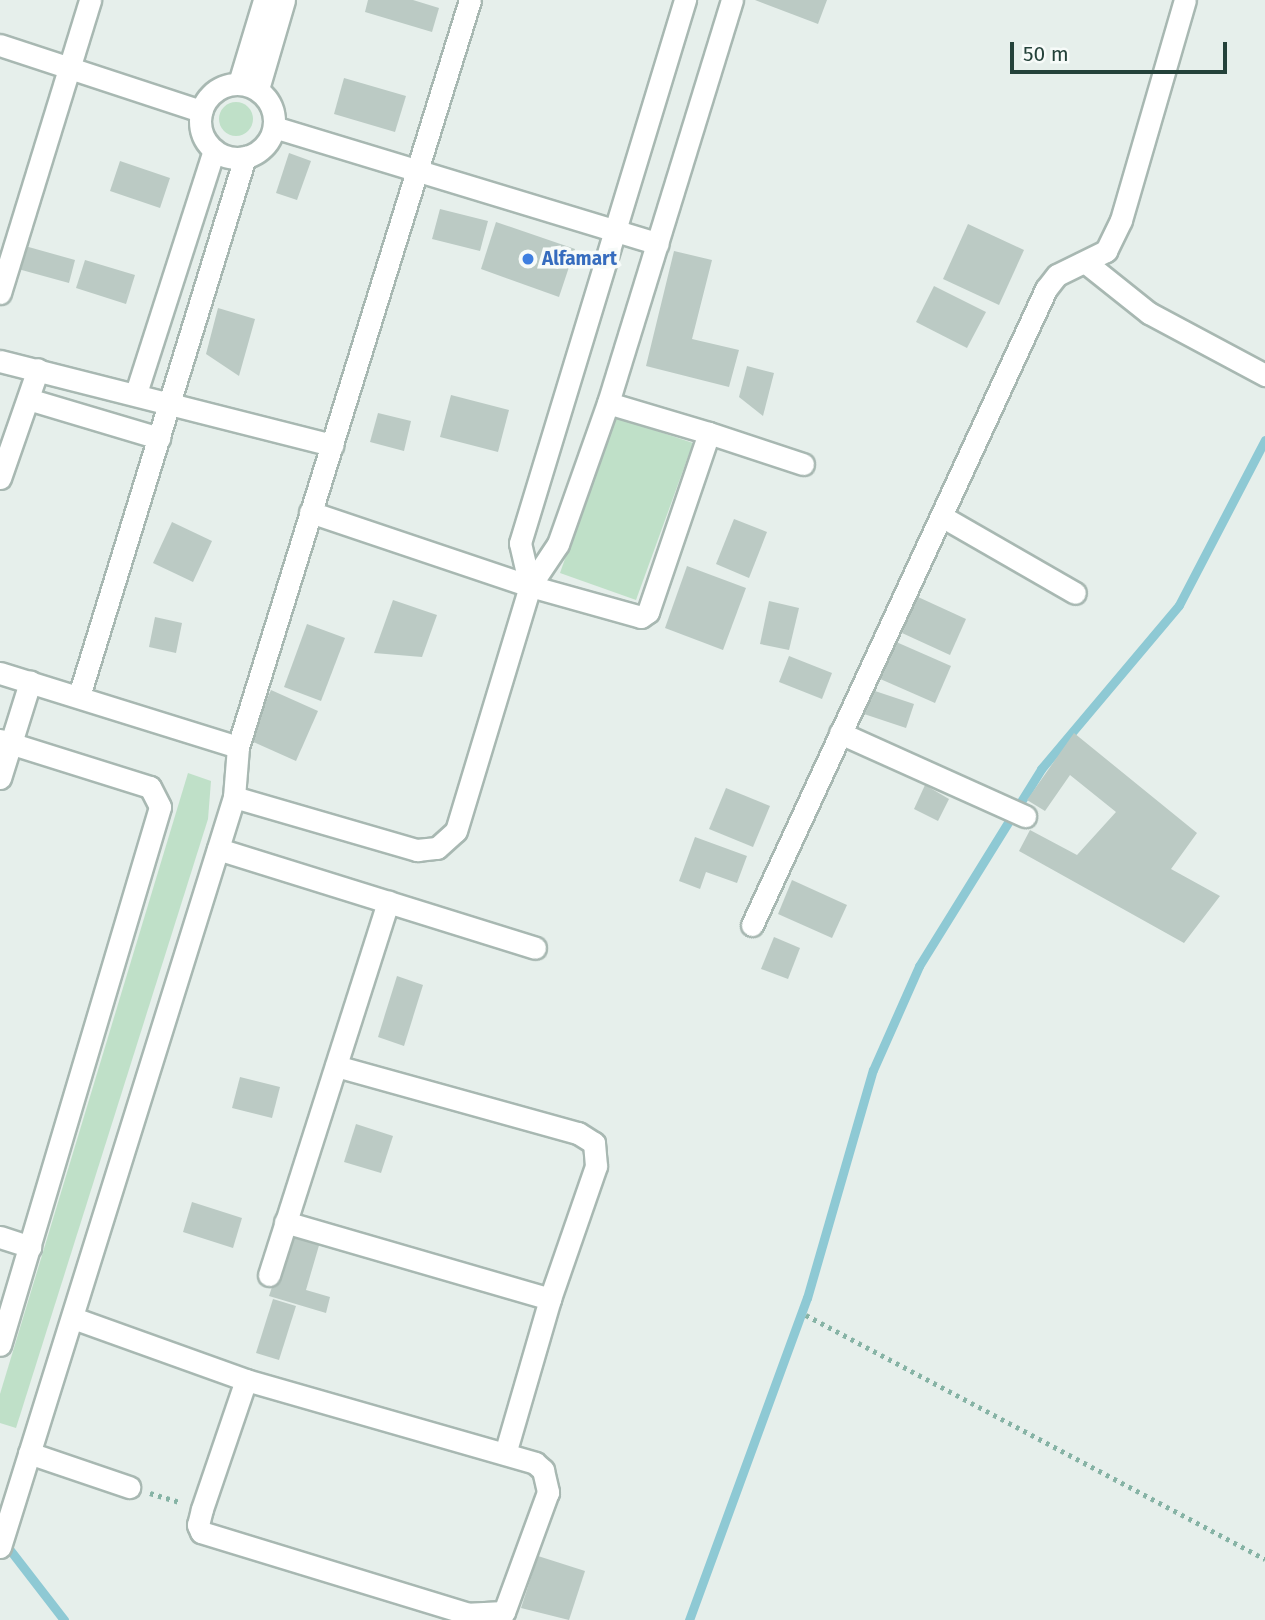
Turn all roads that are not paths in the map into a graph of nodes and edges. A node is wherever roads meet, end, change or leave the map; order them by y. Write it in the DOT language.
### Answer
graph roads {
  1 [pos="90,0"];
  2 [pos="264,0"];
  3 [pos="284,0"];
  4 [pos="470,0"];
  5 [pos="685,0"];
  6 [pos="732,0"];
  7 [pos="1185,0"];
  8 [pos="0,44"];
  9 [pos="70,69"];
  10 [pos="249,86"];
  11 [pos="201,111"];
  12 [pos="274,127"];
  13 [pos="214,150"];
  14 [pos="245,157"];
  15 [pos="419,173"];
  16 [pos="615,232"];
  17 [pos="658,244"];
  18 [pos="1085,262"];
  19 [pos="0,293"];
  20 [pos="0,361"];
  21 [pos="38,369"];
  22 [pos="1265,375"];
  23 [pos="136,393"];
  24 [pos="28,399"];
  25 [pos="170,401"];
  26 [pos="608,403"];
  27 [pos="709,433"];
  28 [pos="159,438"];
  29 [pos="332,445"];
  30 [pos="803,464"];
  31 [pos="0,478"];
  32 [pos="310,512"];
  33 [pos="943,517"];
  34 [pos="530,586"];
  35 [pos="1075,593"];
  36 [pos="0,673"];
  37 [pos="30,682"];
  38 [pos="79,696"];
  39 [pos="840,733"];
  40 [pos="6,742"];
  41 [pos="238,747"];
  42 [pos="0,778"];
  43 [pos="234,797"];
  44 [pos="1025,816"];
  45 [pos="218,849"];
  46 [pos="388,901"];
  47 [pos="752,925"];
  48 [pos="535,948"];
  49 [pos="336,1066"];
  50 [pos="285,1222"];
  51 [pos="0,1237"];
  52 [pos="30,1247"];
  53 [pos="269,1275"];
  54 [pos="550,1299"];
  55 [pos="73,1318"];
  56 [pos="0,1345"];
  57 [pos="246,1380"];
  58 [pos="505,1454"];
  59 [pos="27,1460"];
  60 [pos="129,1487"];
  61 [pos="0,1547"];
  1 -- 9 [label="street"];
  2 -- 10 [label="street"];
  3 -- 10 [label="street"];
  4 -- 15 [label="street"];
  5 -- 16 [label="street"];
  6 -- 17 [label="street"];
  7 -- 18 [label="street"];
  8 -- 9 [label="street"];
  9 -- 11 [label="street"];
  9 -- 19 [label="street"];
  10 -- 11 [label="street"];
  10 -- 12 [label="street"];
  11 -- 13 [label="street"];
  12 -- 14 [label="street"];
  12 -- 15 [label="street"];
  13 -- 14 [label="street"];
  13 -- 23 [label="street"];
  14 -- 25 [label="street"];
  15 -- 16 [label="street"];
  15 -- 29 [label="street"];
  16 -- 17 [label="street"];
  16 -- 34 [label="street"];
  17 -- 26 [label="street"];
  18 -- 22 [label="street"];
  18 -- 33 [label="street"];
  20 -- 21 [label="street"];
  21 -- 23 [label="street"];
  21 -- 24 [label="street"];
  23 -- 25 [label="street"];
  24 -- 28 [label="street"];
  24 -- 31 [label="street"];
  25 -- 28 [label="street"];
  25 -- 29 [label="street"];
  26 -- 27 [label="street"];
  26 -- 34 [label="street"];
  27 -- 30 [label="street"];
  27 -- 34 [label="street"];
  28 -- 38 [label="street"];
  29 -- 32 [label="street"];
  32 -- 34 [label="street"];
  32 -- 41 [label="street"];
  33 -- 35 [label="street"];
  33 -- 39 [label="street"];
  34 -- 43 [label="street"];
  36 -- 37 [label="street"];
  37 -- 38 [label="street"];
  37 -- 40 [label="street"];
  38 -- 41 [label="street"];
  39 -- 44 [label="street"];
  39 -- 47 [label="street"];
  40 -- 42 [label="street"];
  40 -- 52 [label="street"];
  41 -- 43 [label="street"];
  43 -- 45 [label="street"];
  45 -- 46 [label="street"];
  45 -- 55 [label="street"];
  46 -- 48 [label="street"];
  46 -- 49 [label="street"];
  49 -- 50 [label="street"];
  49 -- 54 [label="street"];
  50 -- 53 [label="street"];
  50 -- 54 [label="street"];
  51 -- 52 [label="street"];
  52 -- 56 [label="street"];
  54 -- 58 [label="street"];
  55 -- 57 [label="street"];
  55 -- 59 [label="street"];
  57 -- 58 [label="street"];
  57 -- 58 [label="street"];
  59 -- 60 [label="street"];
  59 -- 61 [label="street"];
}
